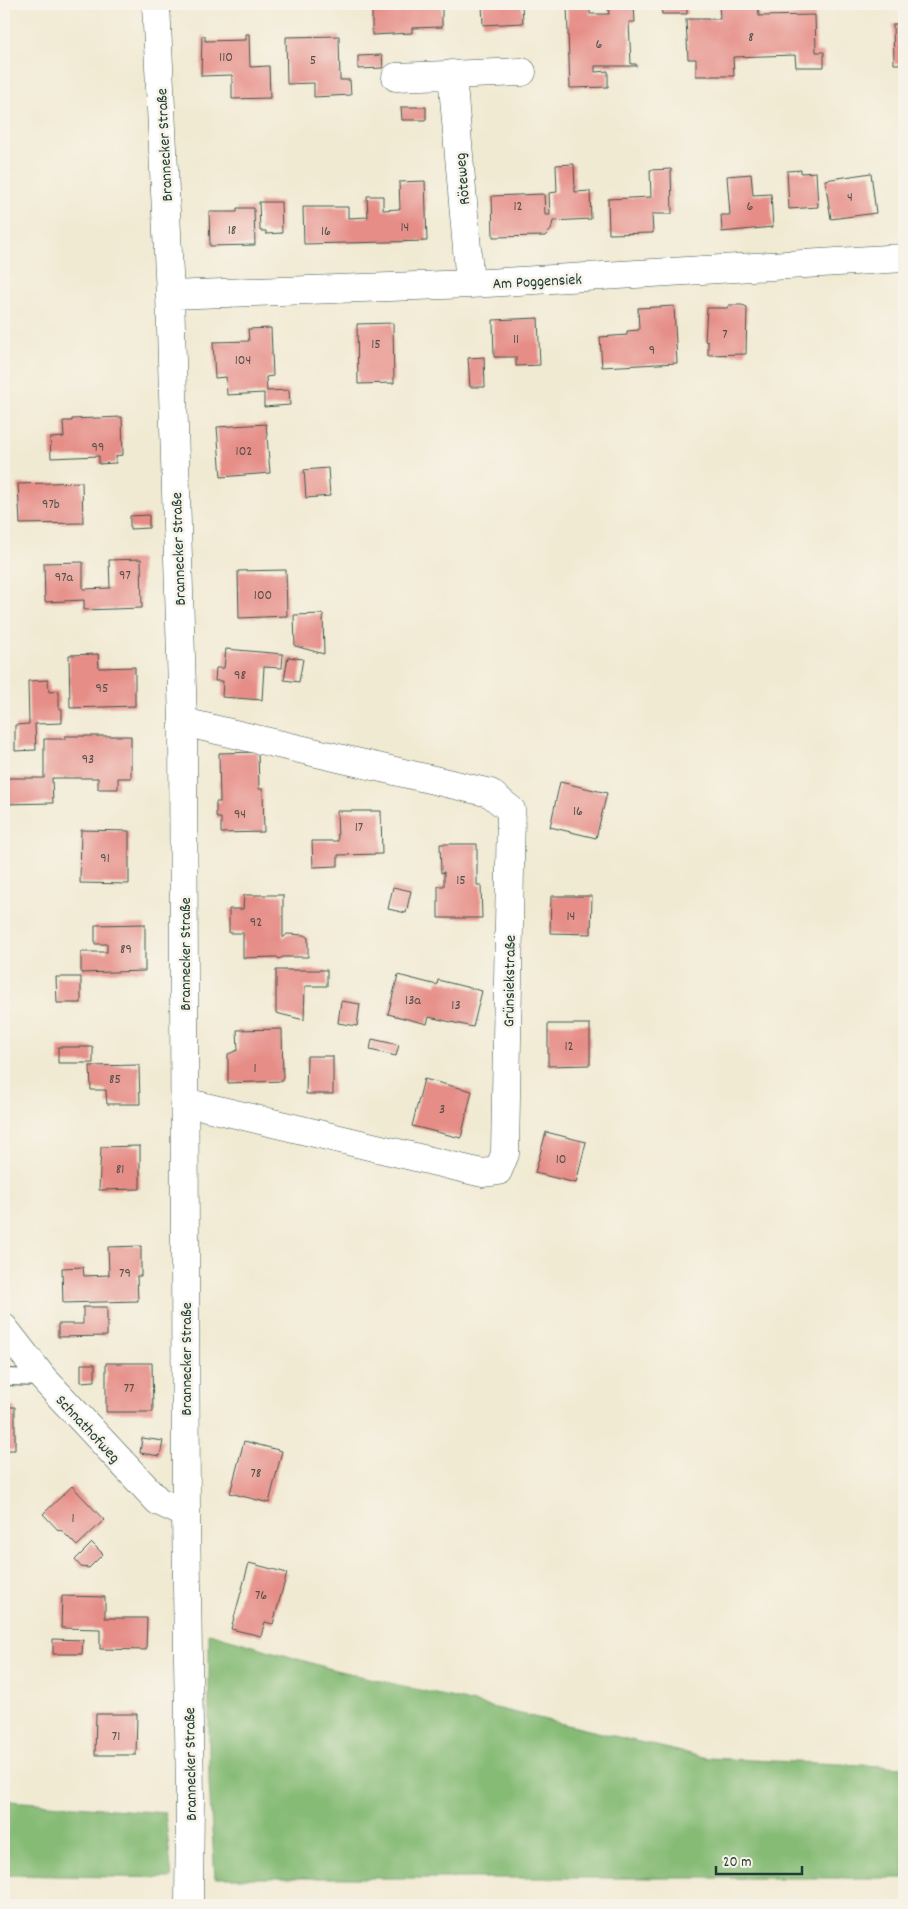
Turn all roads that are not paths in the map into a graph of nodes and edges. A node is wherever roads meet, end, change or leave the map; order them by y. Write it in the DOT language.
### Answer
graph roads {
  1 [pos="156,4"];
  2 [pos="522,72"];
  3 [pos="452,74"];
  4 [pos="396,77"];
  5 [pos="904,258"];
  6 [pos="470,284"];
  7 [pos="170,295"];
  8 [pos="182,722"];
  9 [pos="185,1102"];
  10 [pos="4,1328"];
  11 [pos="4,1377"];
  12 [pos="43,1378"];
  13 [pos="186,1514"];
  14 [pos="189,1905"];
  1 -- 7 [label="street, Brannecker Straße"];
  2 -- 3 [label="street"];
  3 -- 4 [label="street"];
  3 -- 6 [label="street, Röteweg"];
  5 -- 6 [label="street, Am Poggensiek"];
  6 -- 7 [label="street, Am Poggensiek"];
  7 -- 8 [label="street, Brannecker Straße"];
  8 -- 9 [label="street, Brannecker Straße"];
  8 -- 9 [label="street, Grünsiekstraße"];
  9 -- 13 [label="street, Brannecker Straße"];
  10 -- 12 [label="street, Schnathofweg"];
  11 -- 12 [label="lane"];
  12 -- 13 [label="street, Schnathofweg"];
  13 -- 14 [label="street, Brannecker Straße"];
}
